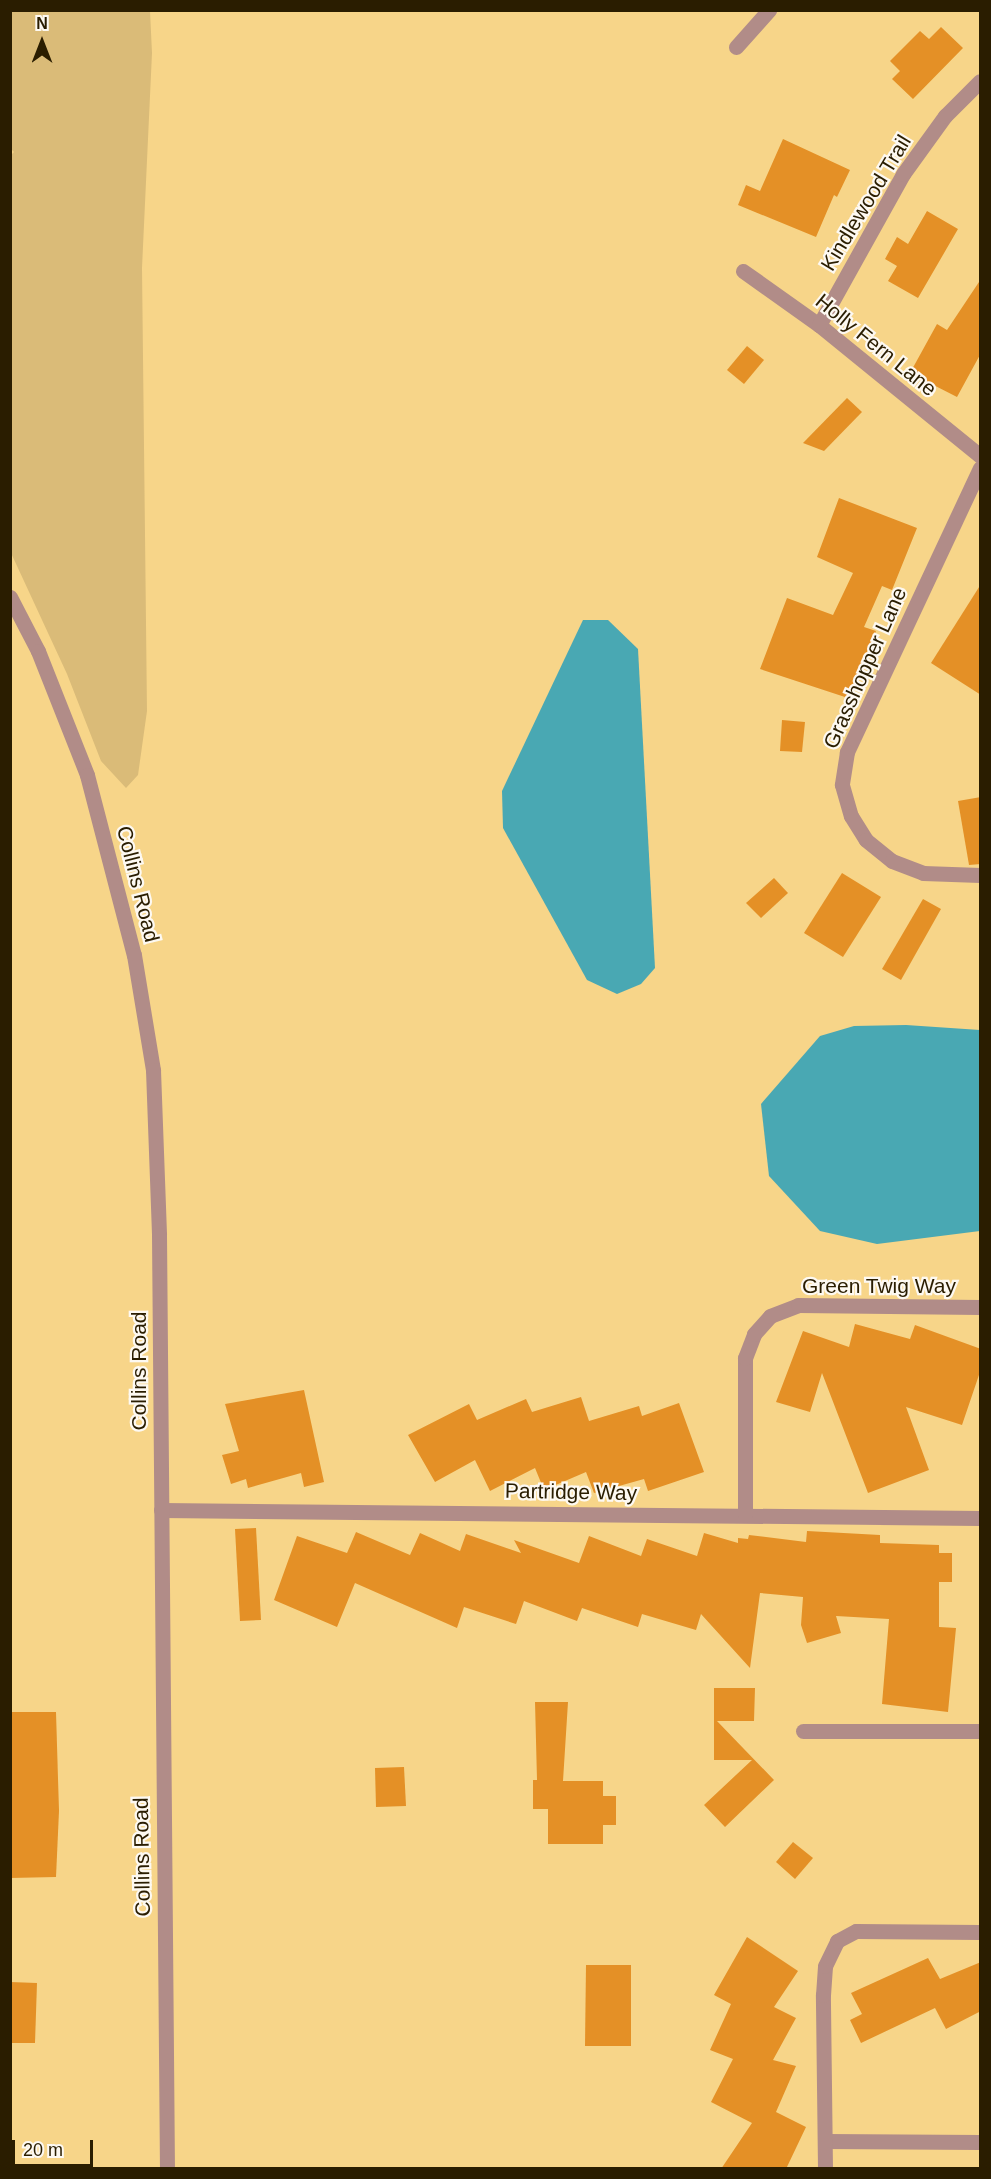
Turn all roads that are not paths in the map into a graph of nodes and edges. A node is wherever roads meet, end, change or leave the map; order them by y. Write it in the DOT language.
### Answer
graph roads {
  1 [pos="769,10"];
  2 [pos="736,47"];
  3 [pos="981,81"];
  4 [pos="742,271"];
  5 [pos="819,325"];
  6 [pos="981,456"];
  7 [pos="981,468"];
  8 [pos="10,597"];
  9 [pos="981,875"];
  10 [pos="981,1307"];
  11 [pos="161,1510"];
  12 [pos="745,1515"];
  13 [pos="981,1518"];
  14 [pos="803,1731"];
  15 [pos="981,1731"];
  16 [pos="981,1932"];
  17 [pos="825,2141"];
  18 [pos="981,2142"];
  19 [pos="167,2169"];
  20 [pos="825,2169"];
  1 -- 2 [label="street"];
  3 -- 5 [label="street, Kindlewood Trail"];
  4 -- 5 [label="street, Holly Fern Lane"];
  5 -- 6 [label="street, Holly Fern Lane"];
  7 -- 9 [label="street, Grasshopper Lane"];
  8 -- 11 [label="street, Collins Road"];
  10 -- 12 [label="street, Green Twig Way"];
  11 -- 12 [label="street, Partridge Way"];
  11 -- 19 [label="street, Collins Road"];
  12 -- 13 [label="street, Partridge Way"];
  14 -- 15 [label="street"];
  16 -- 17 [label="street"];
  17 -- 18 [label="street"];
  17 -- 20 [label="street"];
}
